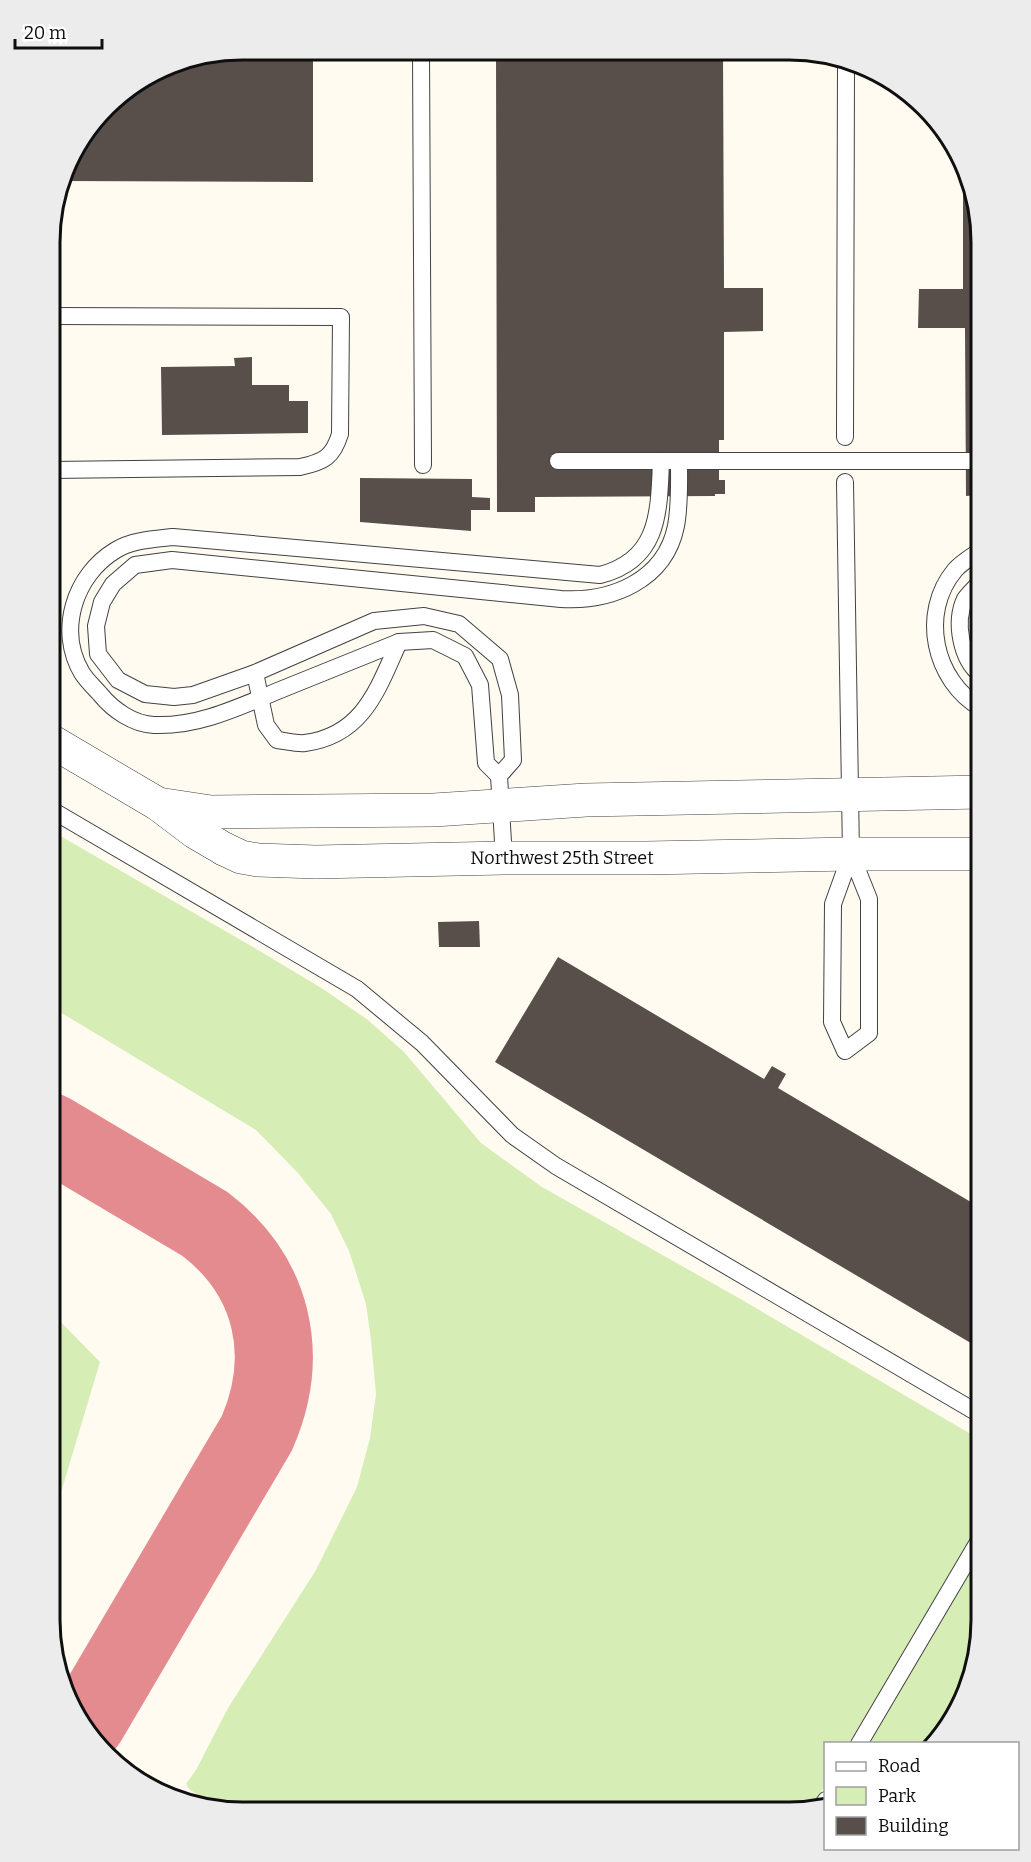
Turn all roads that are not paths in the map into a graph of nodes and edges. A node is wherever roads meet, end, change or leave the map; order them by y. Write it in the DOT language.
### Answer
graph roads {
  1 [pos="421,60"];
  2 [pos="846,70"];
  3 [pos="60,316"];
  4 [pos="845,437"];
  5 [pos="558,461"];
  6 [pos="661,461"];
  7 [pos="679,461"];
  8 [pos="971,461"];
  9 [pos="423,465"];
  10 [pos="60,470"];
  11 [pos="845,482"];
  12 [pos="971,558"];
  13 [pos="971,592"];
  14 [pos="399,642"];
  15 [pos="971,660"];
  16 [pos="255,673"];
  17 [pos="260,698"];
  18 [pos="971,702"];
  19 [pos="60,746"];
  20 [pos="500,790"];
  21 [pos="971,792"];
  22 [pos="851,796"];
  23 [pos="158,804"];
  24 [pos="60,815"];
  25 [pos="851,854"];
  26 [pos="971,854"];
  27 [pos="504,858"];
  28 [pos="971,1409"];
  29 [pos="971,1554"];
  30 [pos="860,1742"];
  1 -- 9 [label="lane"];
  2 -- 4 [label="lane"];
  3 -- 10 [label="lane"];
  5 -- 6 [label="lane"];
  6 -- 7 [label="lane"];
  6 -- 17 [label="lane"];
  7 -- 8 [label="lane, bridge"];
  7 -- 16 [label="lane"];
  11 -- 22 [label="lane"];
  12 -- 18 [label="lane"];
  13 -- 15 [label="lane"];
  14 -- 17 [label="lane"];
  14 -- 17 [label="lane"];
  14 -- 20 [label="lane"];
  16 -- 17 [label="lane"];
  16 -- 20 [label="lane"];
  19 -- 23 [label="street, Northwest 25th Street"];
  20 -- 22 [label="street, Northwest 25th Street"];
  20 -- 23 [label="street, Northwest 25th Street"];
  20 -- 27 [label="lane"];
  21 -- 22 [label="street, Northwest 25th Street"];
  22 -- 25 [label="lane"];
  23 -- 27 [label="street, Northwest 25th Street"];
  24 -- 28 [label="lane"];
  25 -- 25 [label="lane"];
  25 -- 26 [label="street, Northwest 25th Street"];
  25 -- 27 [label="street, Northwest 25th Street"];
  29 -- 30 [label="lane"];
}
